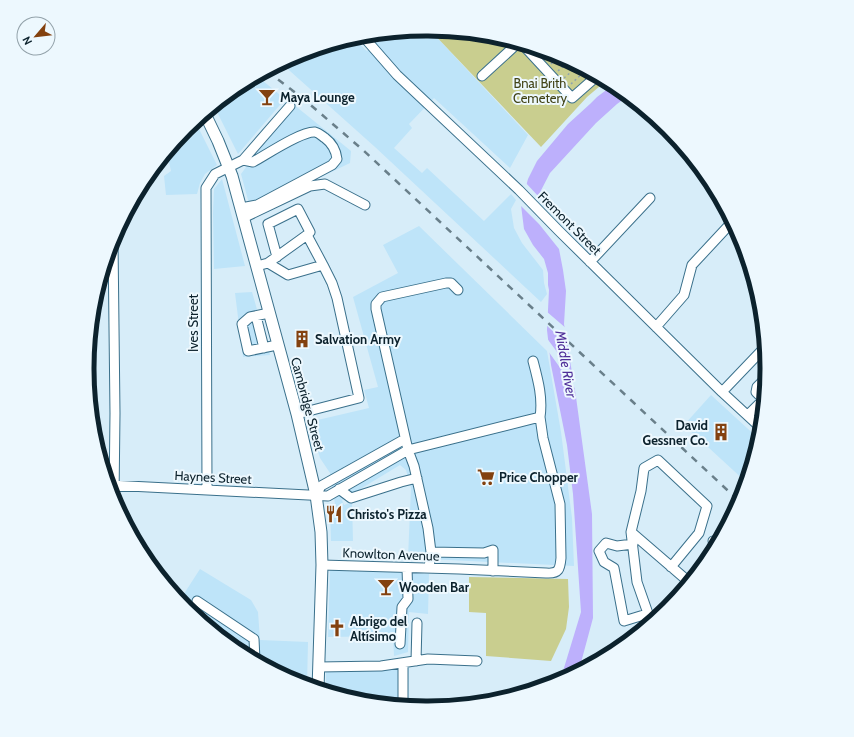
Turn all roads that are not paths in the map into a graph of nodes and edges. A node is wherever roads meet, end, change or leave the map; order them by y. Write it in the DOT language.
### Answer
graph roads {
  1 [pos="367,41"];
  2 [pos="513,47"];
  3 [pos="530,53"];
  4 [pos="482,76"];
  5 [pos="592,80"];
  6 [pos="290,106"];
  7 [pos="207,120"];
  8 [pos="243,160"];
  9 [pos="228,167"];
  10 [pos="650,198"];
  11 [pos="366,205"];
  12 [pos="242,213"];
  13 [pos="728,227"];
  14 [pos="307,235"];
  15 [pos="277,257"];
  16 [pos="113,259"];
  17 [pos="590,262"];
  18 [pos="268,263"];
  19 [pos="323,265"];
  20 [pos="257,266"];
  21 [pos="458,290"];
  22 [pos="269,313"];
  23 [pos="256,316"];
  24 [pos="656,327"];
  25 [pos="277,345"];
  26 [pos="264,348"];
  27 [pos="759,353"];
  28 [pos="533,362"];
  29 [pos="759,385"];
  30 [pos="722,392"];
  31 [pos="759,395"];
  32 [pos="758,405"];
  33 [pos="297,414"];
  34 [pos="748,415"];
  35 [pos="540,417"];
  36 [pos="755,422"];
  37 [pos="405,439"];
  38 [pos="408,450"];
  39 [pos="111,473"];
  40 [pos="417,478"];
  41 [pos="116,484"];
  42 [pos="339,489"];
  43 [pos="207,490"];
  44 [pos="316,495"];
  45 [pos="631,532"];
  46 [pos="633,544"];
  47 [pos="431,552"];
  48 [pos="322,565"];
  49 [pos="671,567"];
  50 [pos="407,568"];
  51 [pos="429,568"];
  52 [pos="493,571"];
  53 [pos="684,579"];
  54 [pos="197,601"];
  55 [pos="648,616"];
  56 [pos="645,618"];
  57 [pos="417,623"];
  58 [pos="400,644"];
  59 [pos="255,652"];
  60 [pos="416,661"];
  61 [pos="477,661"];
  62 [pos="403,663"];
  63 [pos="319,667"];
  64 [pos="319,683"];
  65 [pos="403,700"];
  1 -- 17 [label="street, Fremont Street"];
  2 -- 4 [label="street"];
  3 -- 5 [label="street"];
  6 -- 8 [label="street"];
  7 -- 9 [label="main road, Cambridge Street"];
  8 -- 9 [label="street, Ives Street"];
  8 -- 12 [label="street"];
  9 -- 12 [label="main road, Cambridge Street"];
  9 -- 43 [label="street, Ives Street"];
  10 -- 17 [label="street"];
  11 -- 12 [label="street"];
  12 -- 20 [label="main road, Cambridge Street"];
  13 -- 24 [label="street"];
  14 -- 15 [label="street"];
  14 -- 15 [label="street"];
  14 -- 19 [label="street"];
  15 -- 18 [label="street"];
  16 -- 39 [label="street"];
  17 -- 24 [label="street, Fremont Street"];
  18 -- 19 [label="street"];
  18 -- 20 [label="street"];
  19 -- 33 [label="street"];
  20 -- 22 [label="main road, Cambridge Street"];
  21 -- 37 [label="street"];
  22 -- 23 [label="street"];
  22 -- 25 [label="main road, Cambridge Street"];
  23 -- 26 [label="street"];
  23 -- 26 [label="street"];
  24 -- 30 [label="street, Fremont Street"];
  25 -- 26 [label="street"];
  25 -- 33 [label="main road, Cambridge Street"];
  27 -- 30 [label="street"];
  28 -- 35 [label="street"];
  29 -- 31 [label="street"];
  30 -- 34 [label="street, Fremont Street"];
  32 -- 34 [label="street"];
  33 -- 44 [label="main road, Cambridge Street"];
  34 -- 36 [label="street, Fremont Street"];
  35 -- 38 [label="street, Haynes Street"];
  35 -- 52 [label="street, Knowlton Avenue"];
  37 -- 38 [label="street"];
  37 -- 44 [label="street"];
  38 -- 40 [label="street"];
  38 -- 42 [label="street, Haynes Street"];
  40 -- 42 [label="street"];
  40 -- 47 [label="street"];
  41 -- 43 [label="street, Haynes Street"];
  42 -- 44 [label="street, Haynes Street"];
  43 -- 44 [label="street, Haynes Street"];
  44 -- 48 [label="main road, Cambridge Street"];
  45 -- 46 [label="street"];
  45 -- 49 [label="street"];
  45 -- 49 [label="street"];
  46 -- 55 [label="street"];
  46 -- 56 [label="street"];
  47 -- 51 [label="street"];
  47 -- 52 [label="street"];
  48 -- 50 [label="street, Knowlton Avenue"];
  48 -- 63 [label="main road, Cambridge Street"];
  49 -- 53 [label="street"];
  50 -- 51 [label="street, Knowlton Avenue"];
  50 -- 58 [label="street"];
  51 -- 52 [label="street, Knowlton Avenue"];
  54 -- 59 [label="street"];
  57 -- 60 [label="street"];
  60 -- 61 [label="street"];
  60 -- 62 [label="street"];
  62 -- 63 [label="street"];
  62 -- 65 [label="street"];
  63 -- 64 [label="main road, Cambridge Street"];
}
